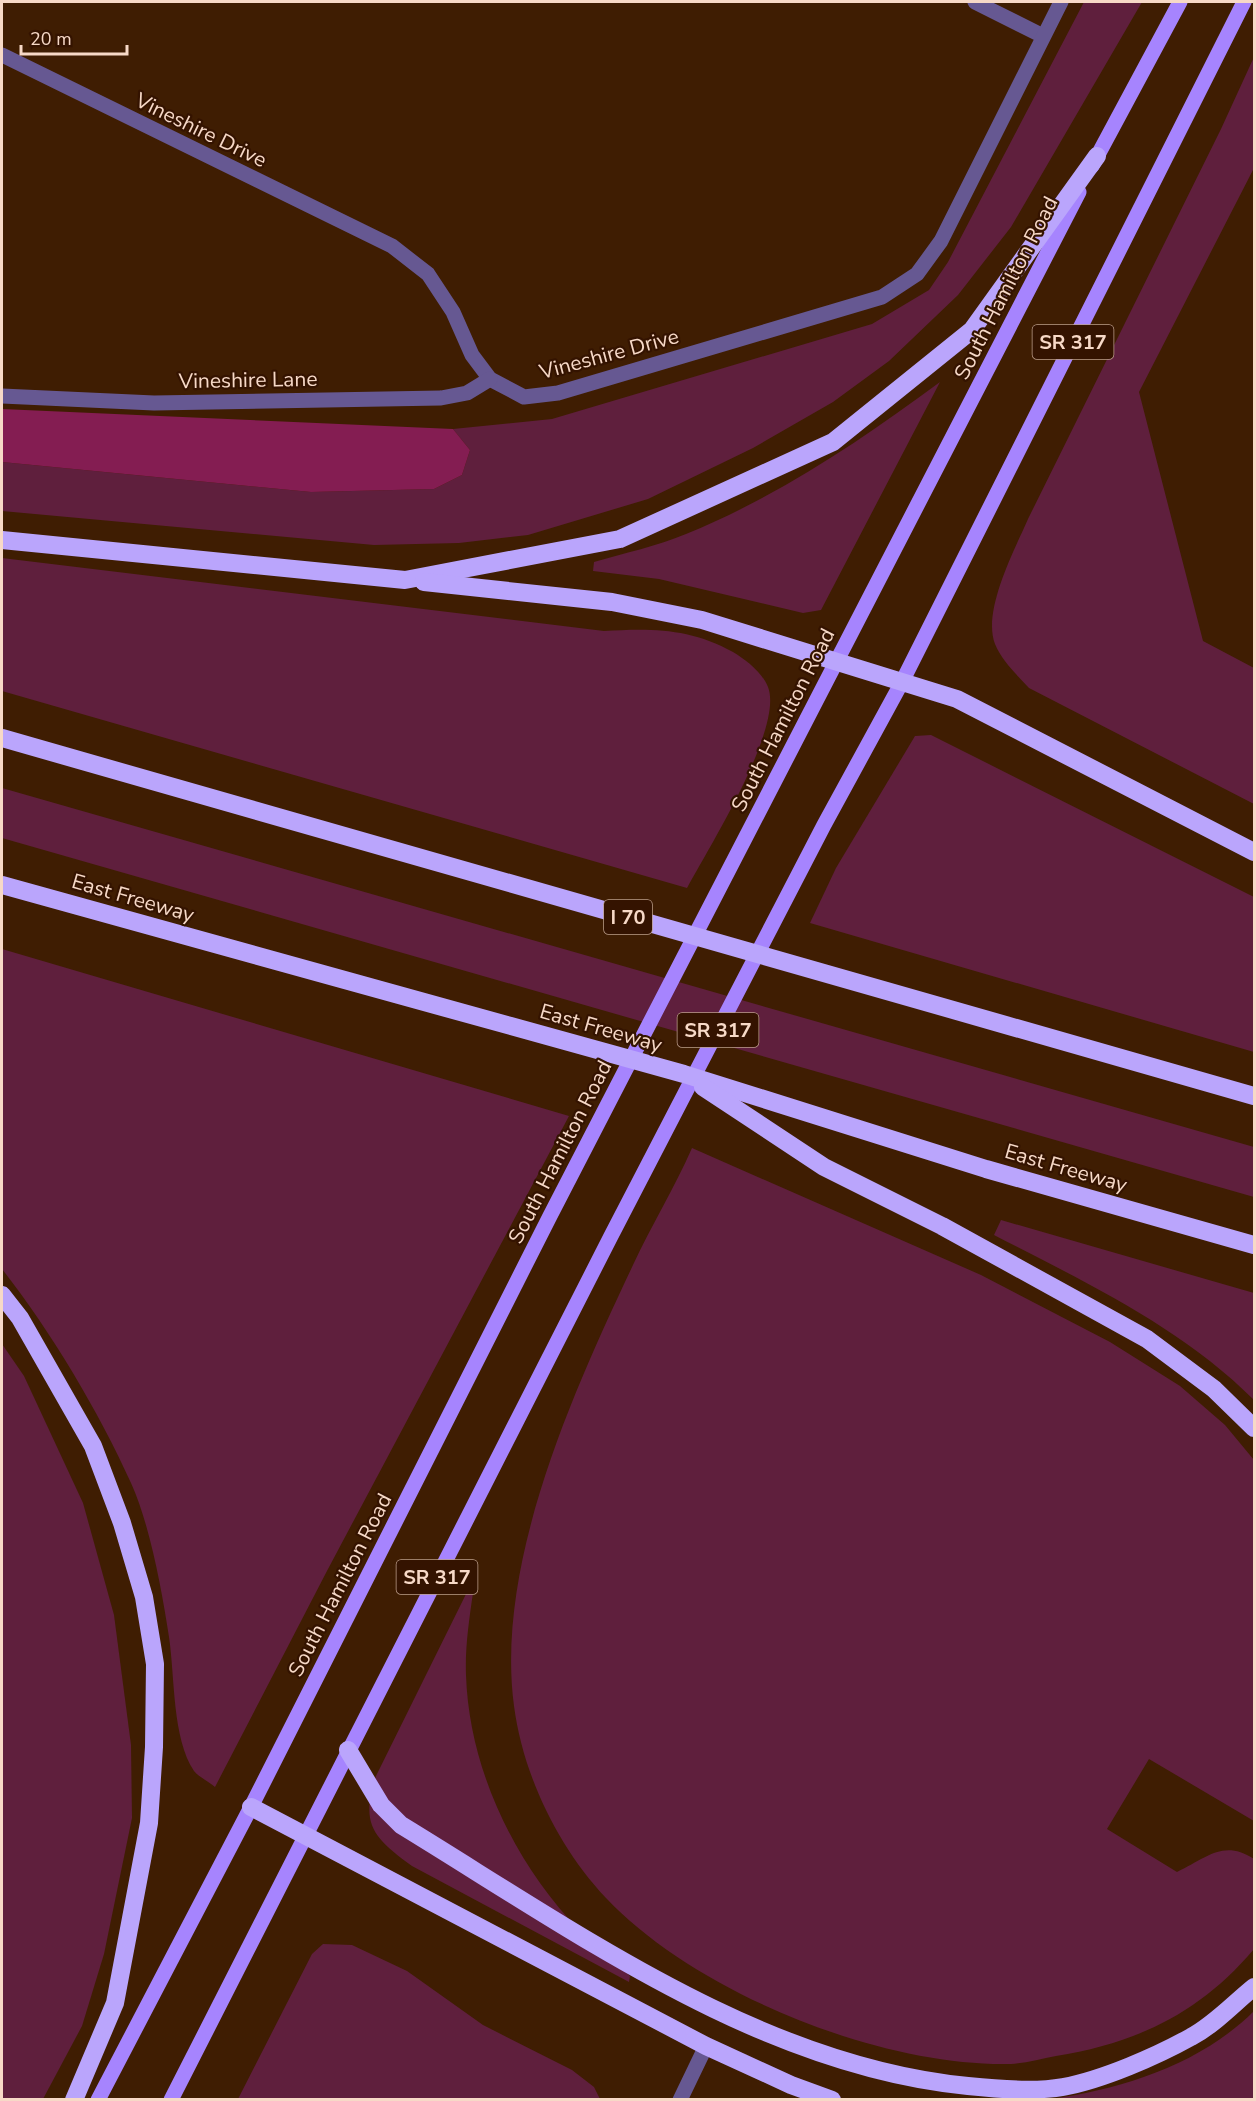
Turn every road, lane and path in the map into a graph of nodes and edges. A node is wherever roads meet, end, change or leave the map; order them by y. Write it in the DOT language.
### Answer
graph roads {
  1 [pos="975,2"];
  2 [pos="1061,2"];
  3 [pos="1180,2"];
  4 [pos="1244,2"];
  5 [pos="1043,36"];
  6 [pos="2,55"];
  7 [pos="1097,156"];
  8 [pos="490,379"];
  9 [pos="2,396"];
  10 [pos="2,540"];
  11 [pos="405,580"];
  12 [pos="837,662"];
  13 [pos="902,682"];
  14 [pos="2,738"];
  15 [pos="1254,852"];
  16 [pos="2,885"];
  17 [pos="684,1074"];
  18 [pos="1254,1096"];
  19 [pos="1254,1245"];
  20 [pos="2,1295"];
  21 [pos="1254,1428"];
  22 [pos="348,1750"];
  23 [pos="251,1807"];
  24 [pos="305,1836"];
  25 [pos="1254,1987"];
  26 [pos="706,2046"];
  27 [pos="74,2100"];
  28 [pos="98,2100"];
  29 [pos="171,2100"];
  30 [pos="680,2100"];
  31 [pos="832,2100"];
  1 -- 5 [label="street"];
  2 -- 5 [label="street, Vineshire Drive"];
  3 -- 7 [label="main road, South Hamilton Road / SR 317"];
  4 -- 13 [label="main road, SR 317"];
  5 -- 8 [label="street, Vineshire Drive"];
  6 -- 8 [label="street, Vineshire Drive"];
  7 -- 11 [label="highway"];
  7 -- 12 [label="main road, South Hamilton Road / SR 317"];
  8 -- 9 [label="street, Vineshire Lane"];
  10 -- 11 [label="highway"];
  11 -- 12 [label="highway"];
  12 -- 13 [label="highway"];
  12 -- 23 [label="main road, South Hamilton Road / SR 317"];
  13 -- 15 [label="highway"];
  13 -- 22 [label="main road, SR 317"];
  14 -- 18 [label="highway, I 70"];
  16 -- 17 [label="highway, East Freeway"];
  17 -- 19 [label="highway, East Freeway"];
  17 -- 21 [label="highway"];
  20 -- 27 [label="highway"];
  22 -- 24 [label="main road, SR 317"];
  22 -- 25 [label="highway"];
  23 -- 24 [label="highway"];
  23 -- 28 [label="main road, South Hamilton Road / SR 317"];
  24 -- 26 [label="highway"];
  24 -- 29 [label="main road, SR 317"];
  26 -- 30 [label="street"];
  26 -- 31 [label="highway"];
}
